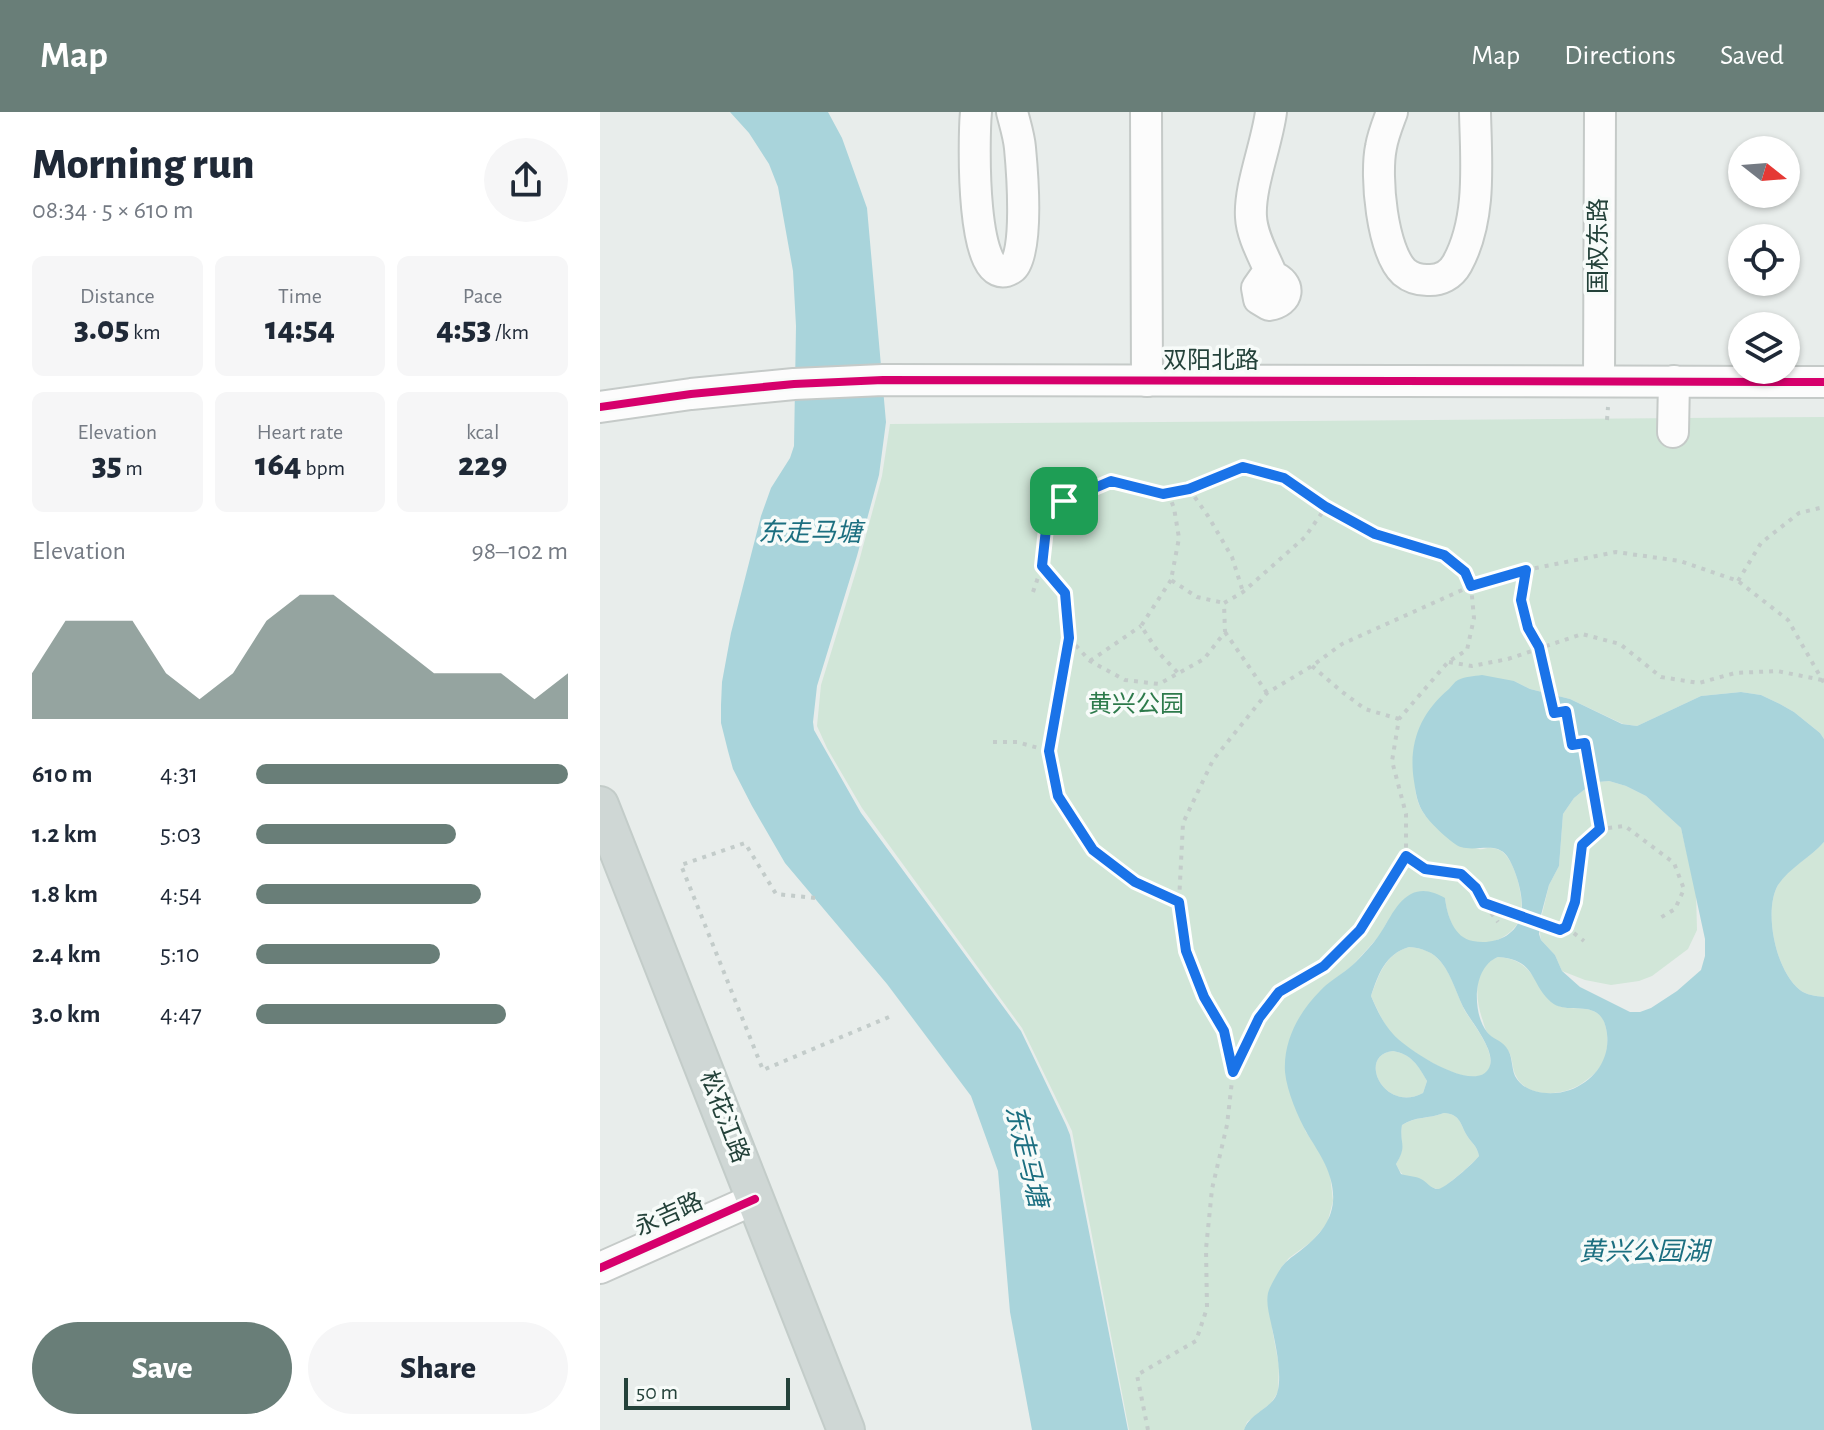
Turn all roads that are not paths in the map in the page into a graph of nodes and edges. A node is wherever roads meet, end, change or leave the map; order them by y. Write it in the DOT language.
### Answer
graph roads {
  1 [pos="976,112"];
  2 [pos="1012,112"];
  3 [pos="1146,112"];
  4 [pos="1271,112"];
  5 [pos="1392,112"];
  6 [pos="1475,112"];
  7 [pos="1600,112"];
  8 [pos="1272,276"];
  9 [pos="1599,380"];
  10 [pos="1147,381"];
  11 [pos="1674,381"];
  12 [pos="1824,382"];
  13 [pos="600,407"];
  14 [pos="1673,432"];
  15 [pos="602,816"];
  16 [pos="755,1199"];
  17 [pos="600,1268"];
  18 [pos="846,1430"];
  1 -- 2 [label="street"];
  3 -- 10 [label="street"];
  4 -- 8 [label="street"];
  5 -- 6 [label="street"];
  7 -- 9 [label="street, 国权东路"];
  9 -- 10 [label="street, 双阳北路"];
  9 -- 11 [label="street, 双阳北路"];
  10 -- 13 [label="street, 双阳北路"];
  11 -- 12 [label="street, 双阳北路"];
  11 -- 14 [label="street"];
  15 -- 16 [label="main road, 松花江路"];
  16 -- 17 [label="street, 永吉路"];
  16 -- 18 [label="main road, 松花江路"];
}
